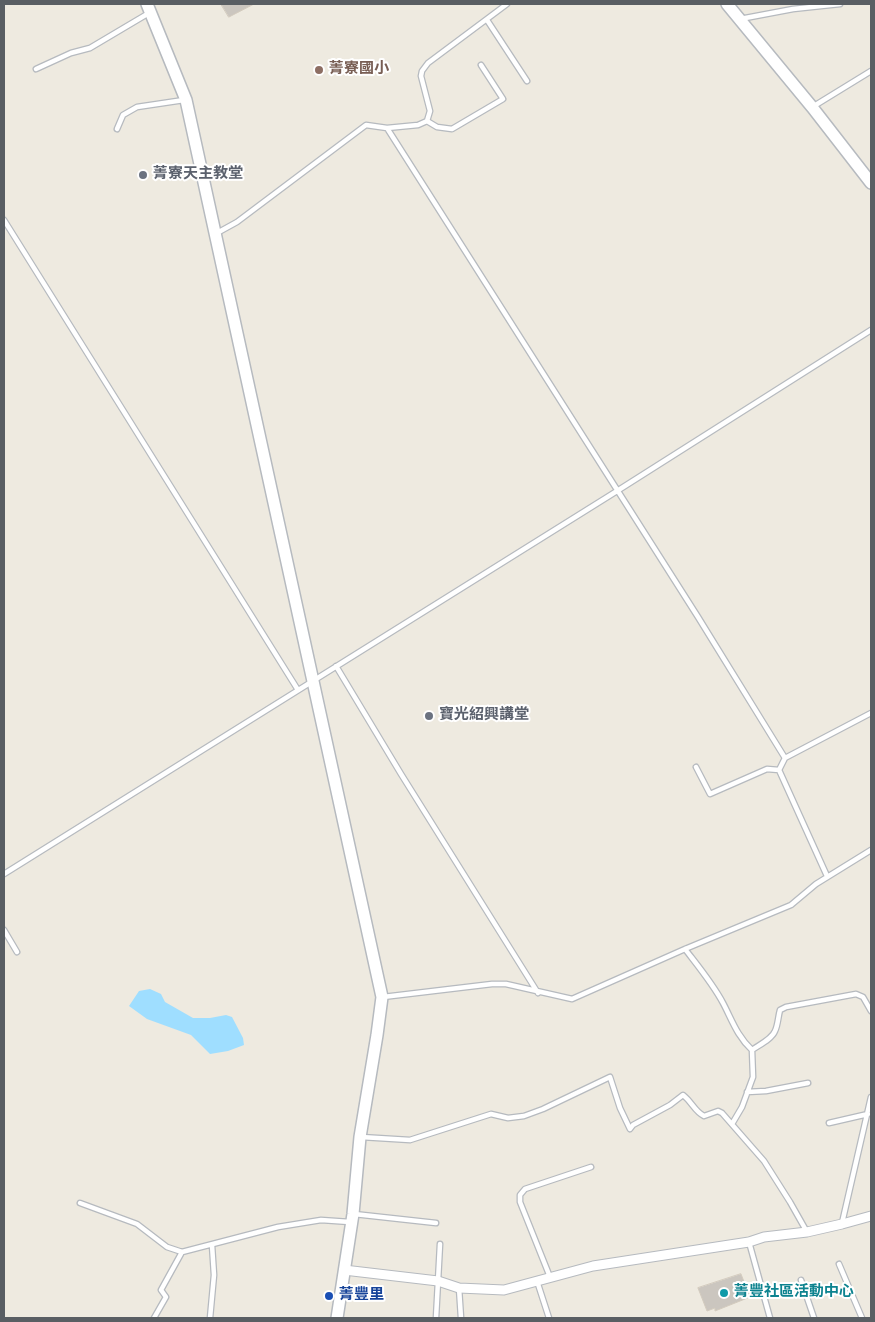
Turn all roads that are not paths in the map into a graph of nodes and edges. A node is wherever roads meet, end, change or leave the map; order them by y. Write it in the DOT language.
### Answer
graph roads {
  1 [pos="507,4"];
  2 [pos="727,4"];
  3 [pos="840,4"];
  4 [pos="149,8"];
  5 [pos="739,19"];
  6 [pos="488,20"];
  7 [pos="481,65"];
  8 [pos="36,69"];
  9 [pos="871,71"];
  10 [pos="527,81"];
  11 [pos="186,100"];
  12 [pos="812,107"];
  13 [pos="427,121"];
  14 [pos="387,128"];
  15 [pos="117,130"];
  16 [pos="871,183"];
  17 [pos="4,220"];
  18 [pos="215,234"];
  19 [pos="871,330"];
  20 [pos="617,491"];
  21 [pos="336,666"];
  22 [pos="314,681"];
  23 [pos="298,690"];
  24 [pos="871,713"];
  25 [pos="785,758"];
  26 [pos="696,767"];
  27 [pos="779,770"];
  28 [pos="871,850"];
  29 [pos="4,874"];
  30 [pos="826,876"];
  31 [pos="4,930"];
  32 [pos="685,949"];
  33 [pos="17,952"];
  34 [pos="538,993"];
  35 [pos="382,997"];
  36 [pos="871,1011"];
  37 [pos="752,1050"];
  38 [pos="808,1083"];
  39 [pos="747,1092"];
  40 [pos="871,1097"];
  41 [pos="868,1114"];
  42 [pos="829,1123"];
  43 [pos="732,1124"];
  44 [pos="360,1137"];
  45 [pos="591,1167"];
  46 [pos="80,1202"];
  47 [pos="871,1216"];
  48 [pos="352,1218"];
  49 [pos="436,1222"];
  50 [pos="842,1224"];
  51 [pos="806,1232"];
  52 [pos="749,1242"];
  53 [pos="440,1244"];
  54 [pos="212,1245"];
  55 [pos="182,1252"];
  56 [pos="839,1264"];
  57 [pos="344,1270"];
  58 [pos="550,1277"];
  59 [pos="537,1280"];
  60 [pos="801,1280"];
  61 [pos="438,1281"];
  62 [pos="458,1288"];
  63 [pos="154,1318"];
  64 [pos="210,1318"];
  65 [pos="337,1318"];
  66 [pos="436,1318"];
  67 [pos="461,1318"];
  68 [pos="549,1318"];
  69 [pos="770,1318"];
  70 [pos="814,1318"];
  71 [pos="862,1318"];
  1 -- 6 [label="lane"];
  2 -- 5 [label="street"];
  3 -- 5 [label="lane"];
  4 -- 8 [label="lane"];
  4 -- 11 [label="street"];
  5 -- 12 [label="street"];
  6 -- 10 [label="lane"];
  6 -- 13 [label="lane"];
  7 -- 13 [label="lane"];
  9 -- 12 [label="lane"];
  11 -- 15 [label="lane"];
  11 -- 18 [label="street"];
  12 -- 16 [label="street"];
  13 -- 14 [label="lane"];
  14 -- 18 [label="lane"];
  14 -- 20 [label="lane"];
  17 -- 23 [label="lane"];
  18 -- 22 [label="street"];
  19 -- 20 [label="lane"];
  20 -- 21 [label="lane"];
  20 -- 25 [label="lane"];
  21 -- 22 [label="lane"];
  21 -- 34 [label="lane"];
  22 -- 23 [label="lane"];
  22 -- 35 [label="street"];
  23 -- 29 [label="lane"];
  24 -- 25 [label="lane"];
  25 -- 27 [label="lane"];
  26 -- 27 [label="lane"];
  27 -- 30 [label="lane"];
  28 -- 30 [label="lane"];
  30 -- 32 [label="lane"];
  31 -- 33 [label="lane"];
  32 -- 34 [label="lane"];
  32 -- 37 [label="lane"];
  34 -- 35 [label="lane"];
  35 -- 44 [label="street"];
  36 -- 37 [label="lane"];
  37 -- 39 [label="lane"];
  38 -- 39 [label="lane"];
  39 -- 43 [label="lane"];
  40 -- 41 [label="lane"];
  41 -- 42 [label="lane"];
  41 -- 50 [label="lane"];
  43 -- 44 [label="lane"];
  43 -- 51 [label="lane"];
  44 -- 48 [label="street"];
  45 -- 58 [label="lane"];
  46 -- 55 [label="lane"];
  47 -- 50 [label="street"];
  48 -- 49 [label="lane"];
  48 -- 54 [label="lane"];
  48 -- 57 [label="street"];
  50 -- 51 [label="street"];
  51 -- 52 [label="street"];
  52 -- 58 [label="street"];
  52 -- 69 [label="lane"];
  53 -- 61 [label="lane"];
  54 -- 55 [label="lane"];
  54 -- 64 [label="lane"];
  55 -- 63 [label="lane"];
  56 -- 71 [label="lane"];
  57 -- 61 [label="street"];
  57 -- 65 [label="street"];
  58 -- 59 [label="street"];
  59 -- 62 [label="street"];
  59 -- 68 [label="lane"];
  60 -- 70 [label="lane"];
  61 -- 62 [label="street"];
  61 -- 66 [label="lane"];
  62 -- 67 [label="lane"];
}
